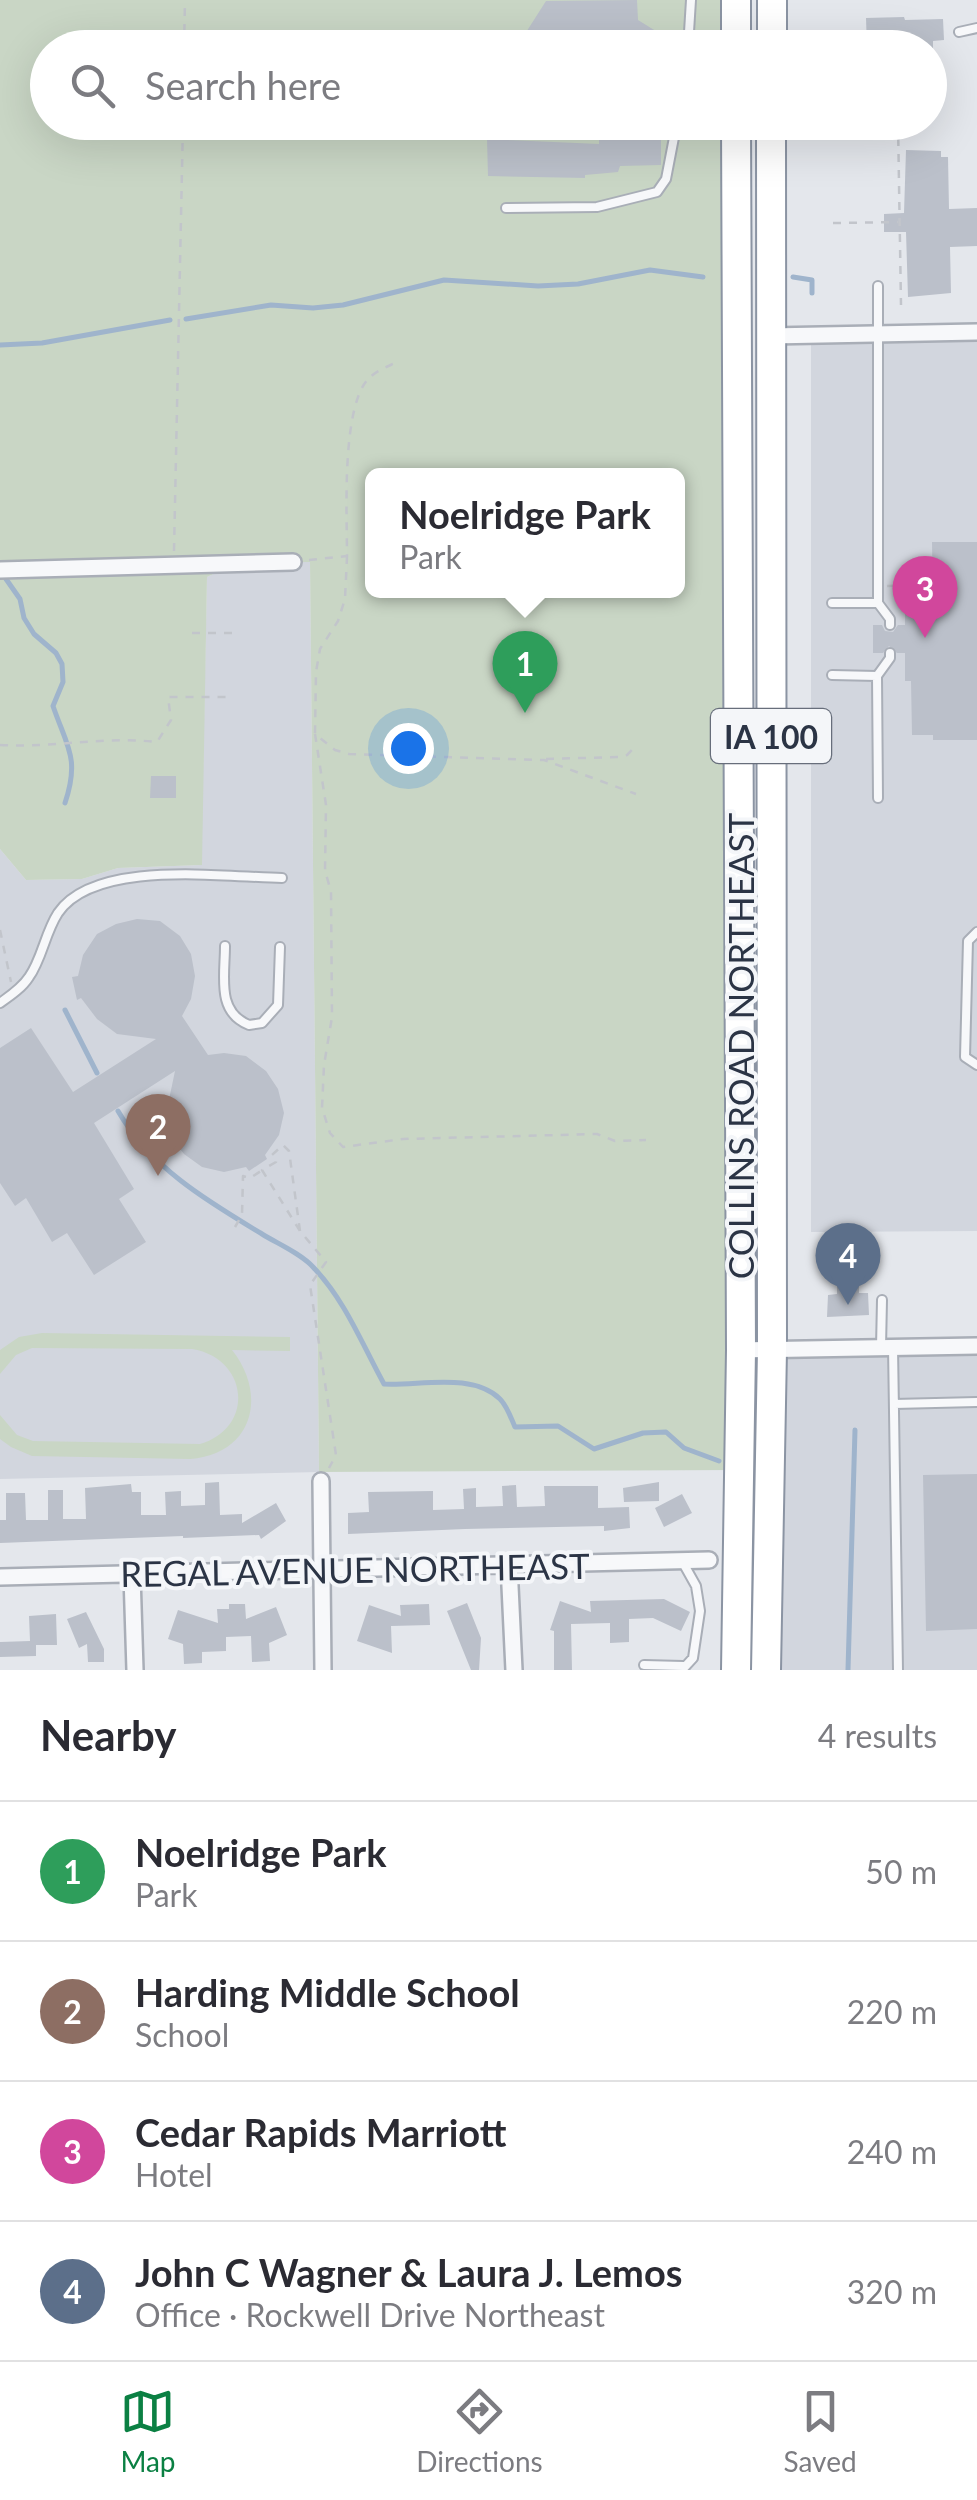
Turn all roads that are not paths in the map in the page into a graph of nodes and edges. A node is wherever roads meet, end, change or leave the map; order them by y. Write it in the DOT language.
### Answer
graph roads {
  1 [pos="692,0"];
  2 [pos="736,0"];
  3 [pos="772,0"];
  4 [pos="977,28"];
  5 [pos="690,30"];
  6 [pos="736,30"];
  7 [pos="772,30"];
  8 [pos="958,32"];
  9 [pos="674,140"];
  10 [pos="736,140"];
  11 [pos="748,140"];
  12 [pos="771,140"];
  13 [pos="506,208"];
  14 [pos="878,286"];
  15 [pos="977,332"];
  16 [pos="879,334"];
  17 [pos="770,336"];
  18 [pos="292,562"];
  19 [pos="0,570"];
  20 [pos="878,602"];
  21 [pos="832,603"];
  22 [pos="890,625"];
  23 [pos="890,653"];
  24 [pos="832,675"];
  25 [pos="877,676"];
  26 [pos="878,798"];
  27 [pos="282,878"];
  28 [pos="977,932"];
  29 [pos="225,946"];
  30 [pos="280,947"];
  31 [pos="0,1004"];
  32 [pos="977,1065"];
  33 [pos="882,1300"];
  34 [pos="977,1346"];
  35 [pos="887,1347"];
  36 [pos="741,1350"];
  37 [pos="772,1350"];
  38 [pos="977,1402"];
  39 [pos="894,1404"];
  40 [pos="321,1481"];
  41 [pos="709,1560"];
  42 [pos="682,1561"];
  43 [pos="509,1565"];
  44 [pos="321,1570"];
  45 [pos="132,1575"];
  46 [pos="0,1577"];
  47 [pos="644,1665"];
  48 [pos="682,1668"];
  49 [pos="134,1670"];
  50 [pos="322,1670"];
  51 [pos="514,1670"];
  52 [pos="736,1670"];
  53 [pos="766,1670"];
  54 [pos="898,1670"];
  1 -- 5 [label="lane"];
  2 -- 6 [label="highway"];
  3 -- 7 [label="highway"];
  4 -- 8 [label="lane"];
  9 -- 13 [label="lane"];
  10 -- 36 [label="highway, COLLINS ROAD NORTHEAST / IA 100"];
  11 -- 17 [label="highway, COLLINS ROAD NORTHEAST"];
  12 -- 17 [label="highway, COLLINS ROAD NORTHEAST / IA 100"];
  14 -- 16 [label="lane"];
  15 -- 16 [label="street"];
  16 -- 17 [label="street"];
  16 -- 20 [label="lane"];
  17 -- 37 [label="highway, COLLINS ROAD NORTHEAST / IA 100"];
  18 -- 19 [label="street"];
  20 -- 21 [label="lane"];
  20 -- 22 [label="lane"];
  23 -- 25 [label="lane"];
  24 -- 25 [label="lane"];
  25 -- 26 [label="lane"];
  27 -- 31 [label="lane"];
  28 -- 32 [label="lane"];
  29 -- 30 [label="lane"];
  33 -- 35 [label="lane"];
  34 -- 35 [label="street"];
  35 -- 37 [label="street"];
  35 -- 39 [label="lane"];
  36 -- 37 [label="street"];
  36 -- 52 [label="highway, COLLINS ROAD NORTHEAST / IA 100"];
  37 -- 53 [label="highway, COLLINS ROAD NORTHEAST / IA 100"];
  38 -- 39 [label="lane"];
  39 -- 54 [label="lane"];
  40 -- 44 [label="street"];
  41 -- 42 [label="street, REGAL AVENUE NORTHEAST"];
  42 -- 43 [label="street, REGAL AVENUE NORTHEAST"];
  42 -- 48 [label="lane"];
  43 -- 44 [label="street, REGAL AVENUE NORTHEAST"];
  43 -- 51 [label="street"];
  44 -- 45 [label="street, REGAL AVENUE NORTHEAST"];
  44 -- 50 [label="street"];
  45 -- 46 [label="street, REGAL AVENUE NORTHEAST"];
  45 -- 49 [label="street"];
  47 -- 48 [label="lane"];
}
